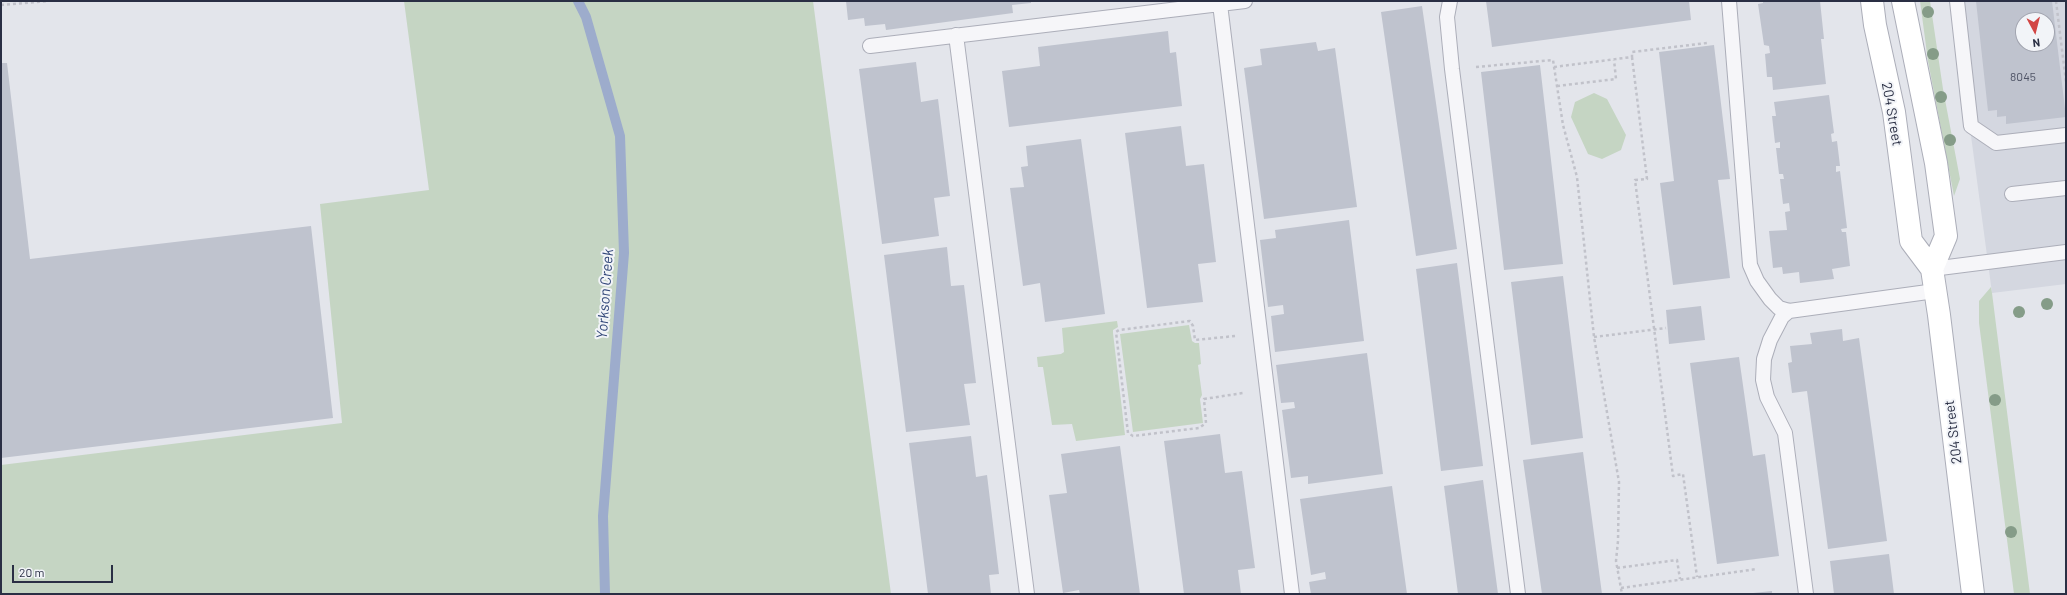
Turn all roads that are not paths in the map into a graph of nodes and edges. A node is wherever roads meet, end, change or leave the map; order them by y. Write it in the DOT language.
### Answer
graph roads {
  1 [pos="1245,1"];
  2 [pos="1450,1"];
  3 [pos="1729,1"];
  4 [pos="1872,1"];
  5 [pos="1903,1"];
  6 [pos="1957,1"];
  7 [pos="1220,4"];
  8 [pos="956,35"];
  9 [pos="870,46"];
  10 [pos="2066,135"];
  11 [pos="2066,188"];
  12 [pos="2012,194"];
  13 [pos="2066,252"];
  14 [pos="1932,269"];
  15 [pos="1935,291"];
  16 [pos="1789,311"];
  17 [pos="1026,594"];
  18 [pos="1292,594"];
  19 [pos="1518,594"];
  20 [pos="1806,594"];
  21 [pos="1973,594"];
  1 -- 7 [label="lane"];
  2 -- 19 [label="lane"];
  3 -- 16 [label="lane"];
  4 -- 14 [label="street, 204 Street"];
  5 -- 14 [label="street"];
  6 -- 10 [label="lane"];
  7 -- 8 [label="lane"];
  7 -- 18 [label="lane"];
  8 -- 9 [label="lane"];
  8 -- 17 [label="lane"];
  11 -- 12 [label="lane"];
  13 -- 14 [label="lane"];
  14 -- 15 [label="street, 204 Street"];
  15 -- 16 [label="lane"];
  15 -- 21 [label="street, 204 Street"];
  16 -- 20 [label="lane"];
}
